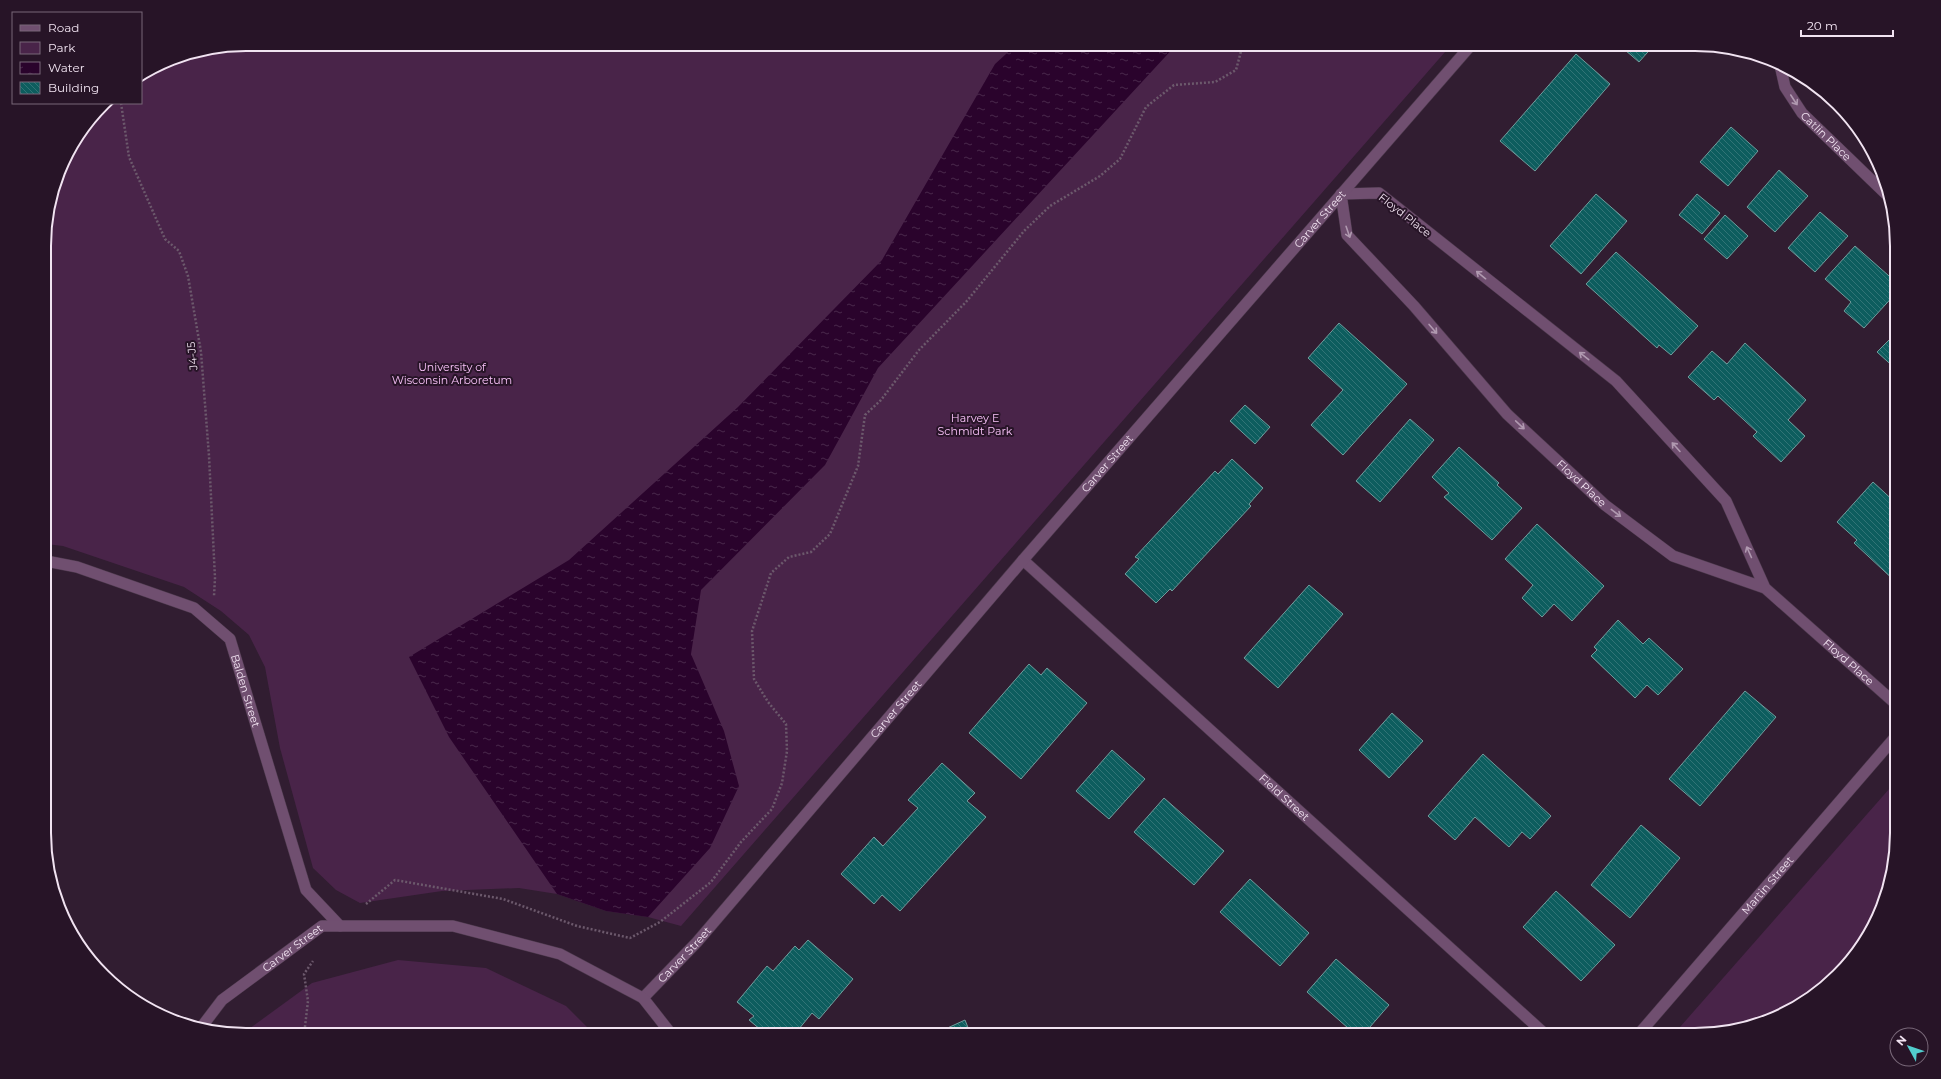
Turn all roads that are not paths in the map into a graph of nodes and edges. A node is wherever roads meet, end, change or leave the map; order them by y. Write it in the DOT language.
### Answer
graph roads {
  1 [pos="1466,51"];
  2 [pos="1781,71"];
  3 [pos="1881,190"];
  4 [pos="1341,194"];
  5 [pos="1022,560"];
  6 [pos="51,562"];
  7 [pos="1764,588"];
  8 [pos="1890,699"];
  9 [pos="1890,743"];
  10 [pos="340,926"];
  11 [pos="643,998"];
  12 [pos="204,1023"];
  13 [pos="667,1028"];
  14 [pos="1538,1028"];
  15 [pos="1644,1028"];
  1 -- 4 [label="street, Carver Street"];
  2 -- 3 [label="street, Catlin Place, one-way"];
  4 -- 5 [label="street, Carver Street"];
  4 -- 7 [label="street, Floyd Place, one-way"];
  7 -- 4 [label="street, Floyd Place, one-way"];
  5 -- 11 [label="street, Carver Street"];
  5 -- 14 [label="street, Field Street"];
  6 -- 10 [label="street, Balden Street"];
  7 -- 8 [label="street, Floyd Place"];
  9 -- 15 [label="street, Martin Street"];
  10 -- 11 [label="street, Carver Street"];
  10 -- 12 [label="street, Carver Street"];
  11 -- 13 [label="street"];
}
